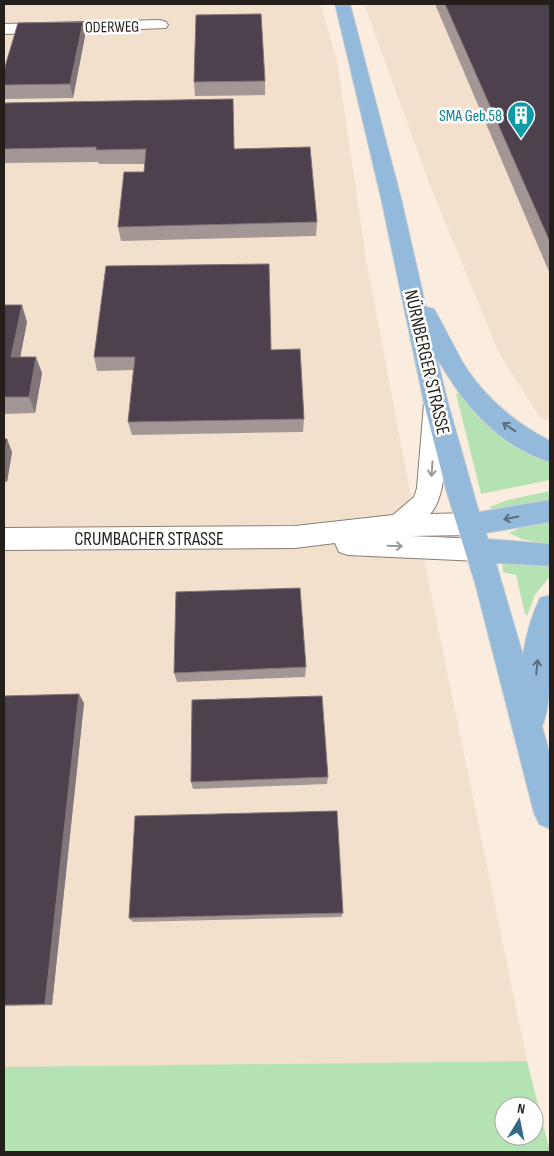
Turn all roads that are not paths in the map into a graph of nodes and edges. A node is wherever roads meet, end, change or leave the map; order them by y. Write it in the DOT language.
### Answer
graph roads {
  1 [pos="342,4"];
  2 [pos="160,25"];
  3 [pos="4,29"];
  4 [pos="412,288"];
  5 [pos="436,403"];
  6 [pos="550,452"];
  7 [pos="550,510"];
  8 [pos="400,525"];
  9 [pos="294,537"];
  10 [pos="475,537"];
  11 [pos="4,539"];
  12 [pos="550,555"];
  13 [pos="550,607"];
  14 [pos="530,733"];
  15 [pos="550,813"];
  1 -- 4 [label="main road, NÜRNBERGER STRASSE"];
  2 -- 3 [label="street, ODERWEG"];
  4 -- 5 [label="main road, NÜRNBERGER STRASSE"];
  6 -- 4 [label="main road, one-way"];
  5 -- 8 [label="street, one-way"];
  5 -- 10 [label="main road, NÜRNBERGER STRASSE"];
  7 -- 10 [label="main road, one-way"];
  8 -- 9 [label="street, CRUMBACHER STRASSE"];
  8 -- 10 [label="street, CRUMBACHER STRASSE"];
  9 -- 10 [label="street, CRUMBACHER STRASSE, one-way"];
  9 -- 11 [label="street, CRUMBACHER STRASSE"];
  10 -- 12 [label="main road"];
  10 -- 14 [label="main road, NÜRNBERGER STRASSE"];
  14 -- 13 [label="main road, one-way"];
  14 -- 15 [label="main road, NÜRNBERGER STRASSE"];
}
